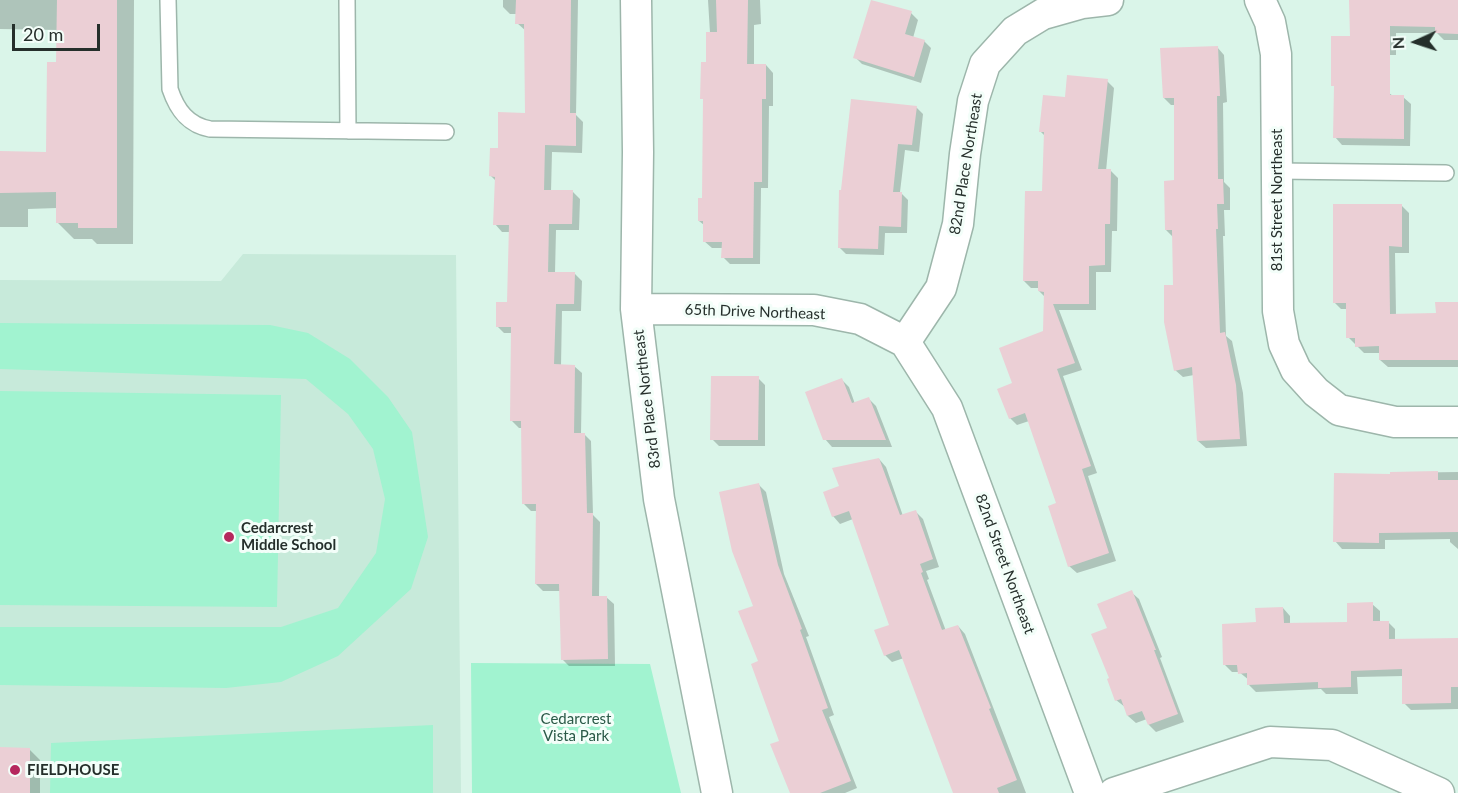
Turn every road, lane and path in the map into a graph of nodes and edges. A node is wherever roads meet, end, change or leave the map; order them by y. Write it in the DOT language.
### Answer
graph roads {
  1 [pos="168,0"];
  2 [pos="347,0"];
  3 [pos="636,0"];
  4 [pos="1108,0"];
  5 [pos="1260,0"];
  6 [pos="348,131"];
  7 [pos="446,132"];
  8 [pos="1276,171"];
  9 [pos="1446,173"];
  10 [pos="636,309"];
  11 [pos="905,342"];
  12 [pos="1458,422"];
  13 [pos="717,793"];
  14 [pos="1090,793"];
  15 [pos="1114,793"];
  16 [pos="1439,793"];
  1 -- 6 [label="lane"];
  2 -- 6 [label="lane"];
  3 -- 10 [label="street, 83rd Place Northeast"];
  4 -- 11 [label="street, 82nd Place Northeast"];
  5 -- 8 [label="street, 81st Street Northeast"];
  6 -- 7 [label="lane"];
  8 -- 9 [label="lane"];
  8 -- 12 [label="street, 81st Street Northeast"];
  10 -- 11 [label="street, 65th Drive Northeast"];
  10 -- 13 [label="street, 83rd Place Northeast"];
  11 -- 14 [label="street, 82nd Street Northeast"];
  15 -- 16 [label="street"];
}
